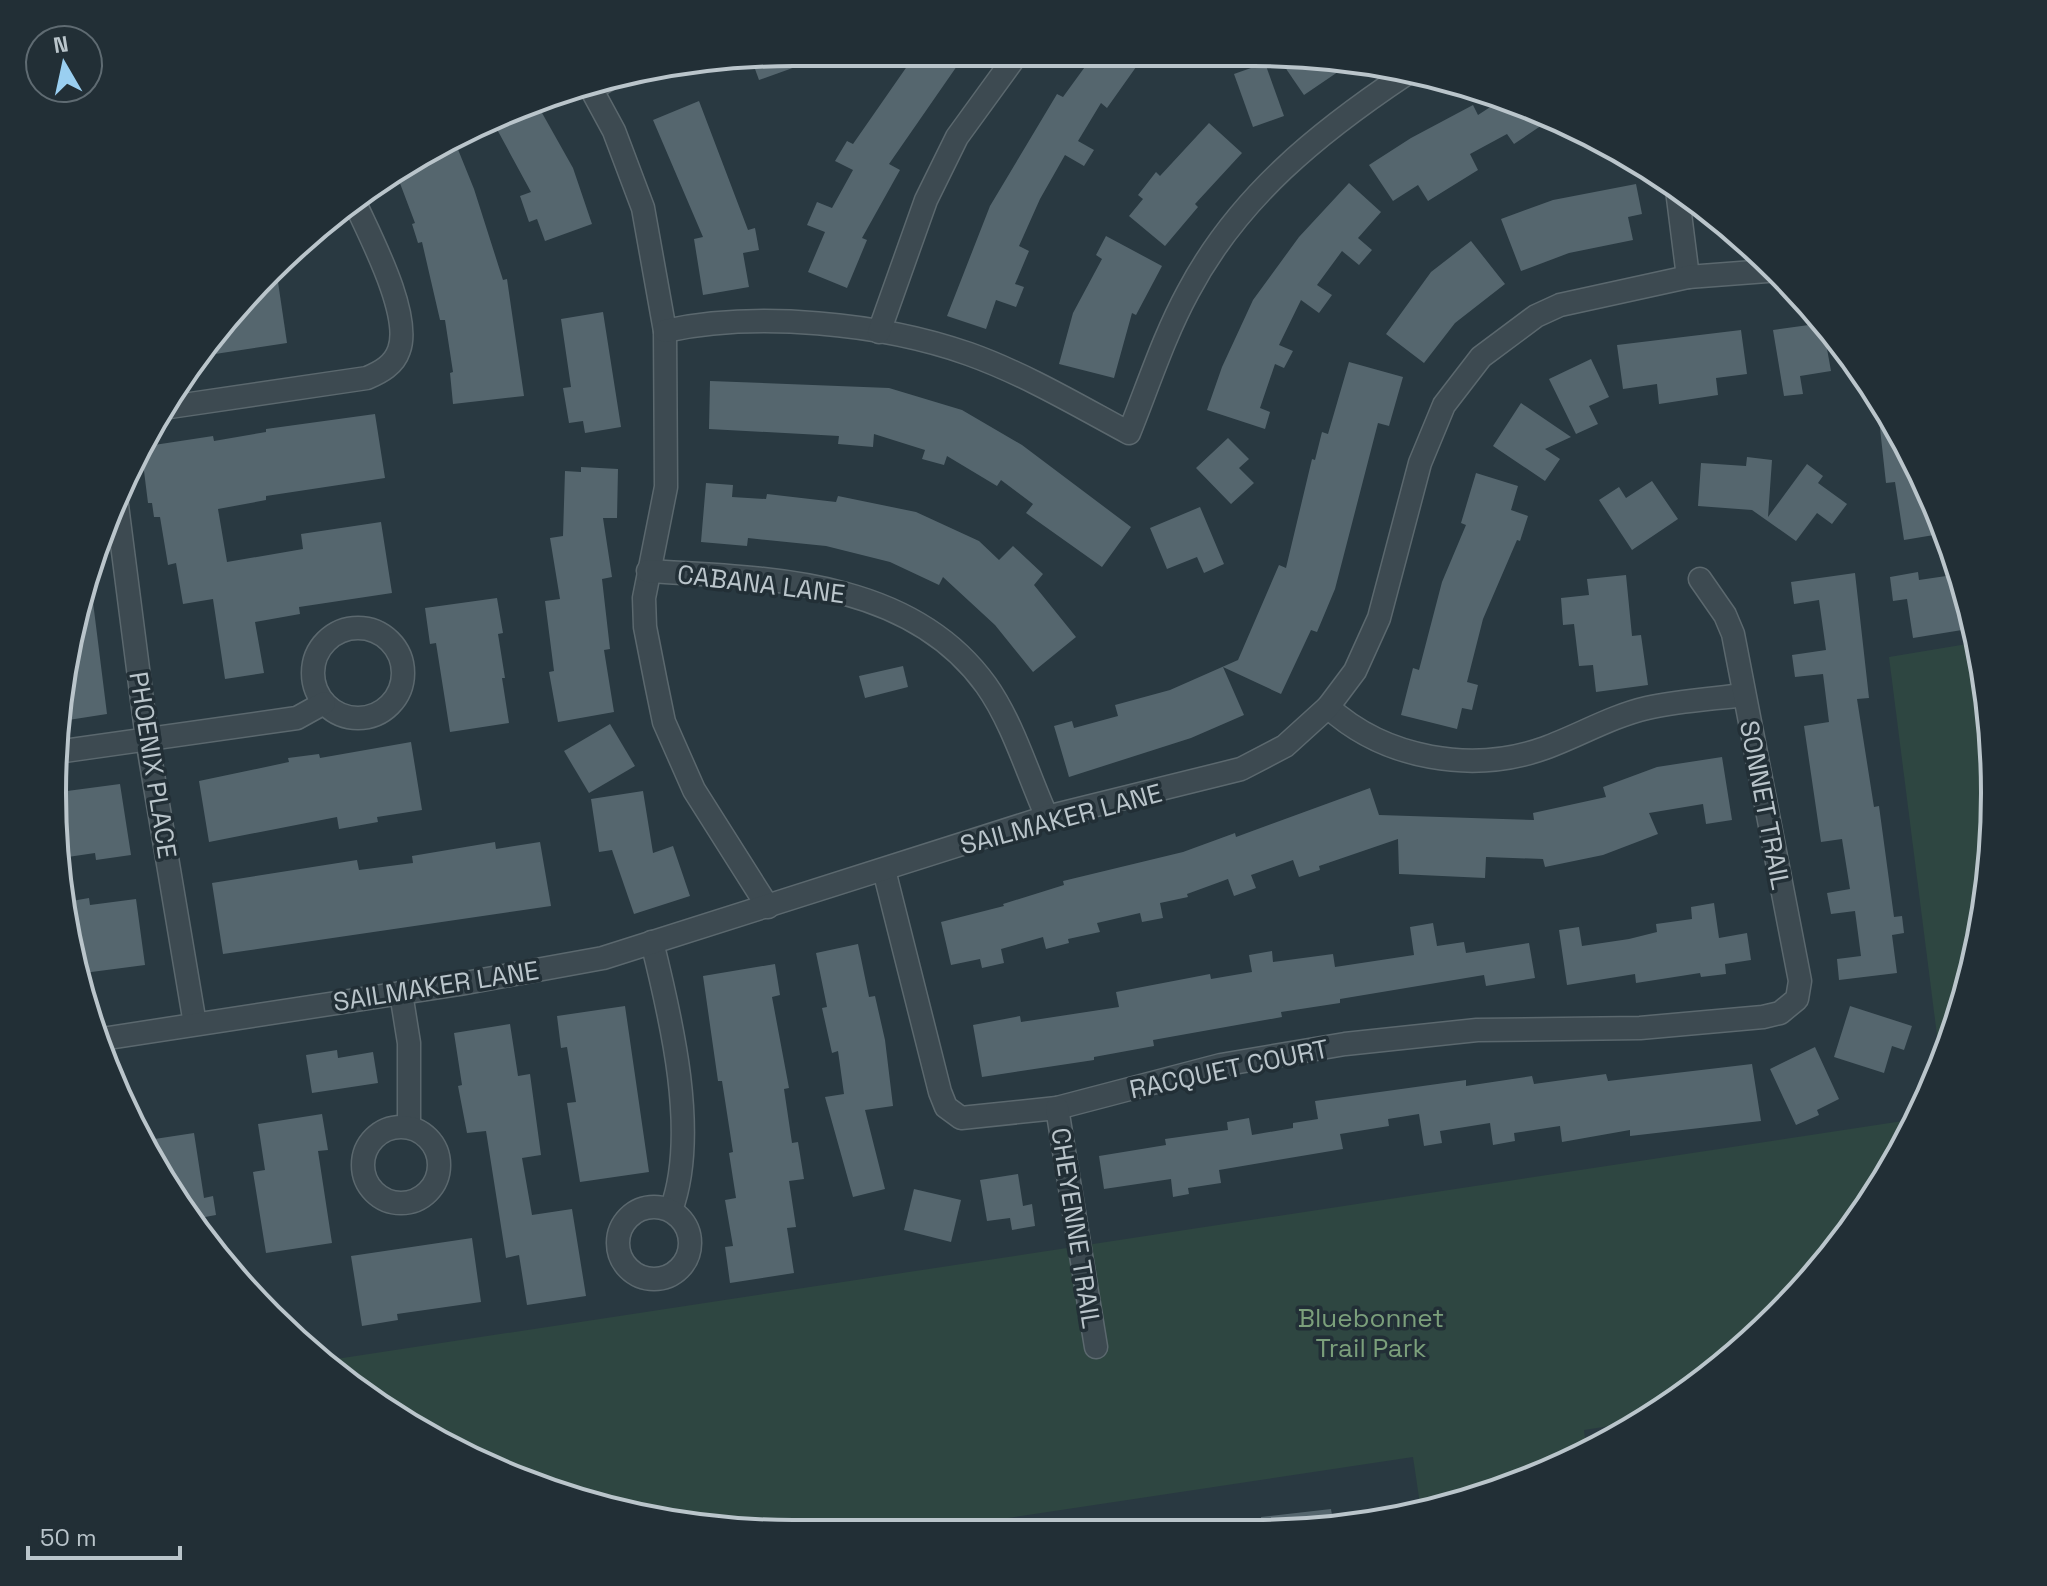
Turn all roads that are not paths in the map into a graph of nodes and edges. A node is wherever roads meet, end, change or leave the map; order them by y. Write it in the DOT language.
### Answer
graph roads {
  1 [pos="1009,66"];
  2 [pos="1397,80"];
  3 [pos="594,94"];
  4 [pos="1679,203"];
  5 [pos="358,210"];
  6 [pos="1760,272"];
  7 [pos="1688,277"];
  8 [pos="665,331"];
  9 [pos="879,332"];
  10 [pos="178,406"];
  11 [pos="119,521"];
  12 [pos="648,571"];
  13 [pos="1700,579"];
  14 [pos="1744,695"];
  15 [pos="324,703"];
  16 [pos="1328,707"];
  17 [pos="147,739"];
  18 [pos="68,750"];
  19 [pos="1047,817"];
  20 [pos="884,870"];
  21 [pos="768,907"];
  22 [pos="652,942"];
  23 [pos="401,993"];
  24 [pos="1763,1017"];
  25 [pos="195,1024"];
  26 [pos="109,1038"];
  27 [pos="1057,1108"];
  28 [pos="409,1127"];
  29 [pos="671,1210"];
  30 [pos="1096,1347"];
  1 -- 9 [label="street"];
  2 -- 9 [label="street"];
  3 -- 8 [label="street"];
  4 -- 7 [label="street"];
  5 -- 10 [label="street"];
  6 -- 7 [label="street, SAILMAKER LANE"];
  7 -- 16 [label="street, SAILMAKER LANE"];
  8 -- 9 [label="street"];
  8 -- 12 [label="street"];
  11 -- 17 [label="street, PHOENIX PLACE"];
  12 -- 19 [label="street, CABANA LANE"];
  12 -- 21 [label="street"];
  13 -- 14 [label="street, SONNET TRAIL"];
  14 -- 16 [label="street"];
  14 -- 24 [label="street, SONNET TRAIL"];
  15 -- 15 [label="street"];
  15 -- 17 [label="street"];
  16 -- 19 [label="street, SAILMAKER LANE"];
  17 -- 18 [label="street"];
  17 -- 25 [label="street, PHOENIX PLACE"];
  19 -- 20 [label="street, SAILMAKER LANE"];
  20 -- 21 [label="street, SAILMAKER LANE"];
  20 -- 27 [label="street, RACQUET COURT"];
  21 -- 22 [label="street, SAILMAKER LANE"];
  22 -- 23 [label="street, SAILMAKER LANE"];
  22 -- 29 [label="street"];
  23 -- 25 [label="street, SAILMAKER LANE"];
  23 -- 28 [label="street"];
  24 -- 27 [label="street, RACQUET COURT"];
  25 -- 26 [label="street, SAILMAKER LANE"];
  27 -- 30 [label="street, CHEYENNE TRAIL"];
}
